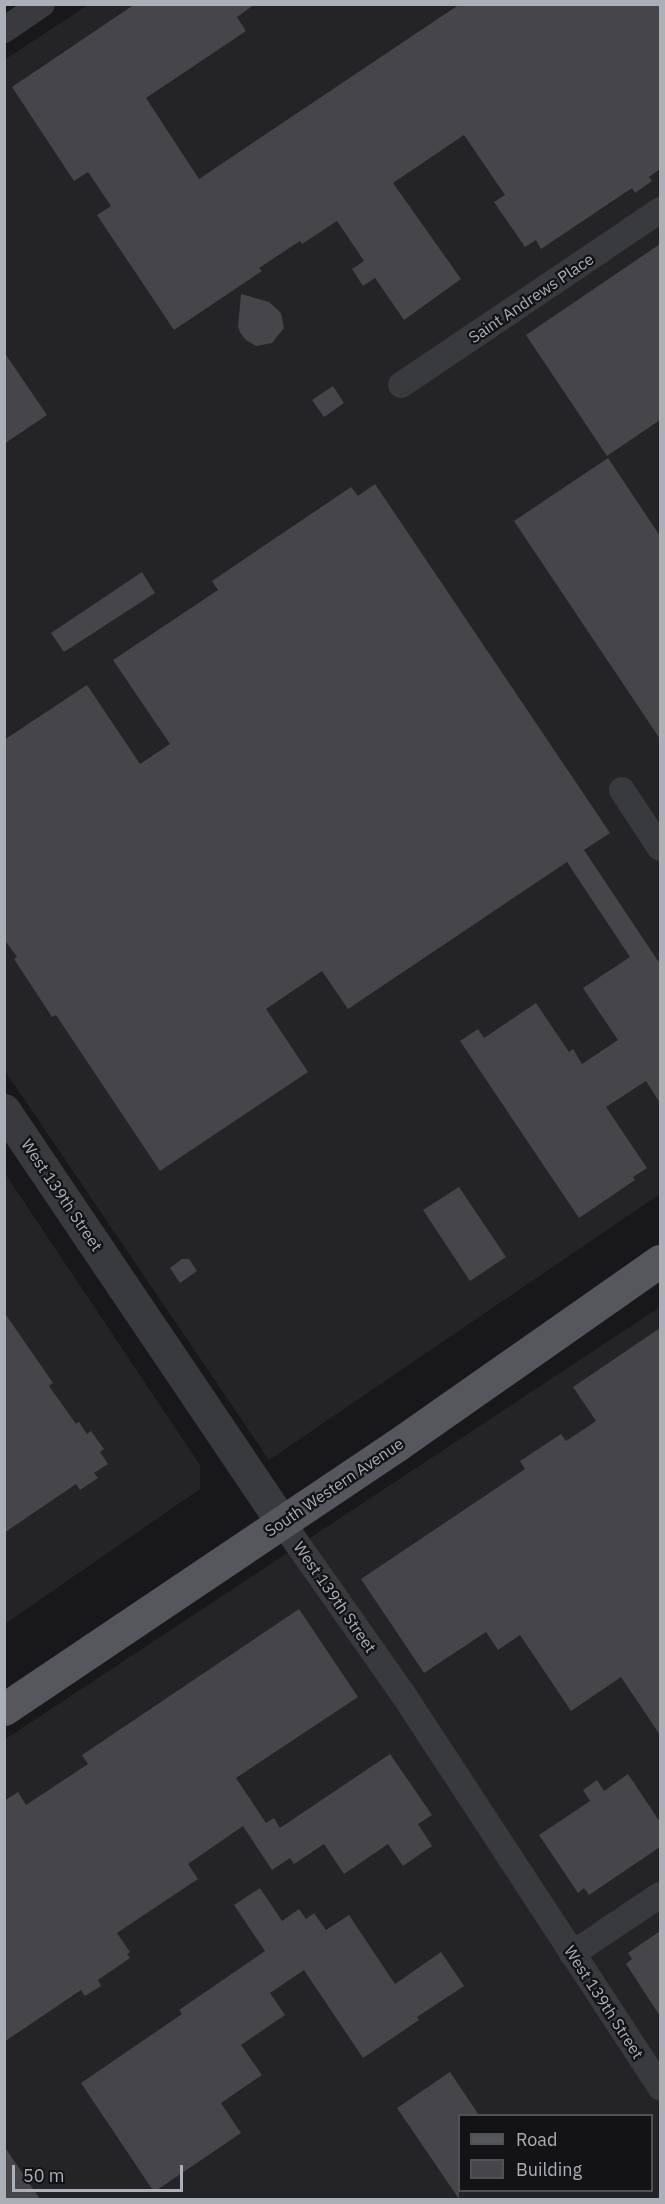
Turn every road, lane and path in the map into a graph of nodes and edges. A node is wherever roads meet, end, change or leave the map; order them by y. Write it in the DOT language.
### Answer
graph roads {
  1 [pos="42,4"];
  2 [pos="4,30"];
  3 [pos="660,210"];
  4 [pos="401,385"];
  5 [pos="622,790"];
  6 [pos="660,848"];
  7 [pos="4,1110"];
  8 [pos="660,1261"];
  9 [pos="282,1522"];
  10 [pos="4,1709"];
  11 [pos="660,1895"];
  12 [pos="572,1954"];
  13 [pos="660,2087"];
  1 -- 2 [label="street"];
  3 -- 4 [label="street, Saint Andrews Place"];
  5 -- 6 [label="street"];
  7 -- 9 [label="street, West 139th Street"];
  8 -- 9 [label="main road, South Western Avenue"];
  9 -- 10 [label="main road, South Western Avenue"];
  9 -- 12 [label="street, West 139th Street"];
  11 -- 12 [label="street"];
  12 -- 13 [label="street, West 139th Street"];
}
